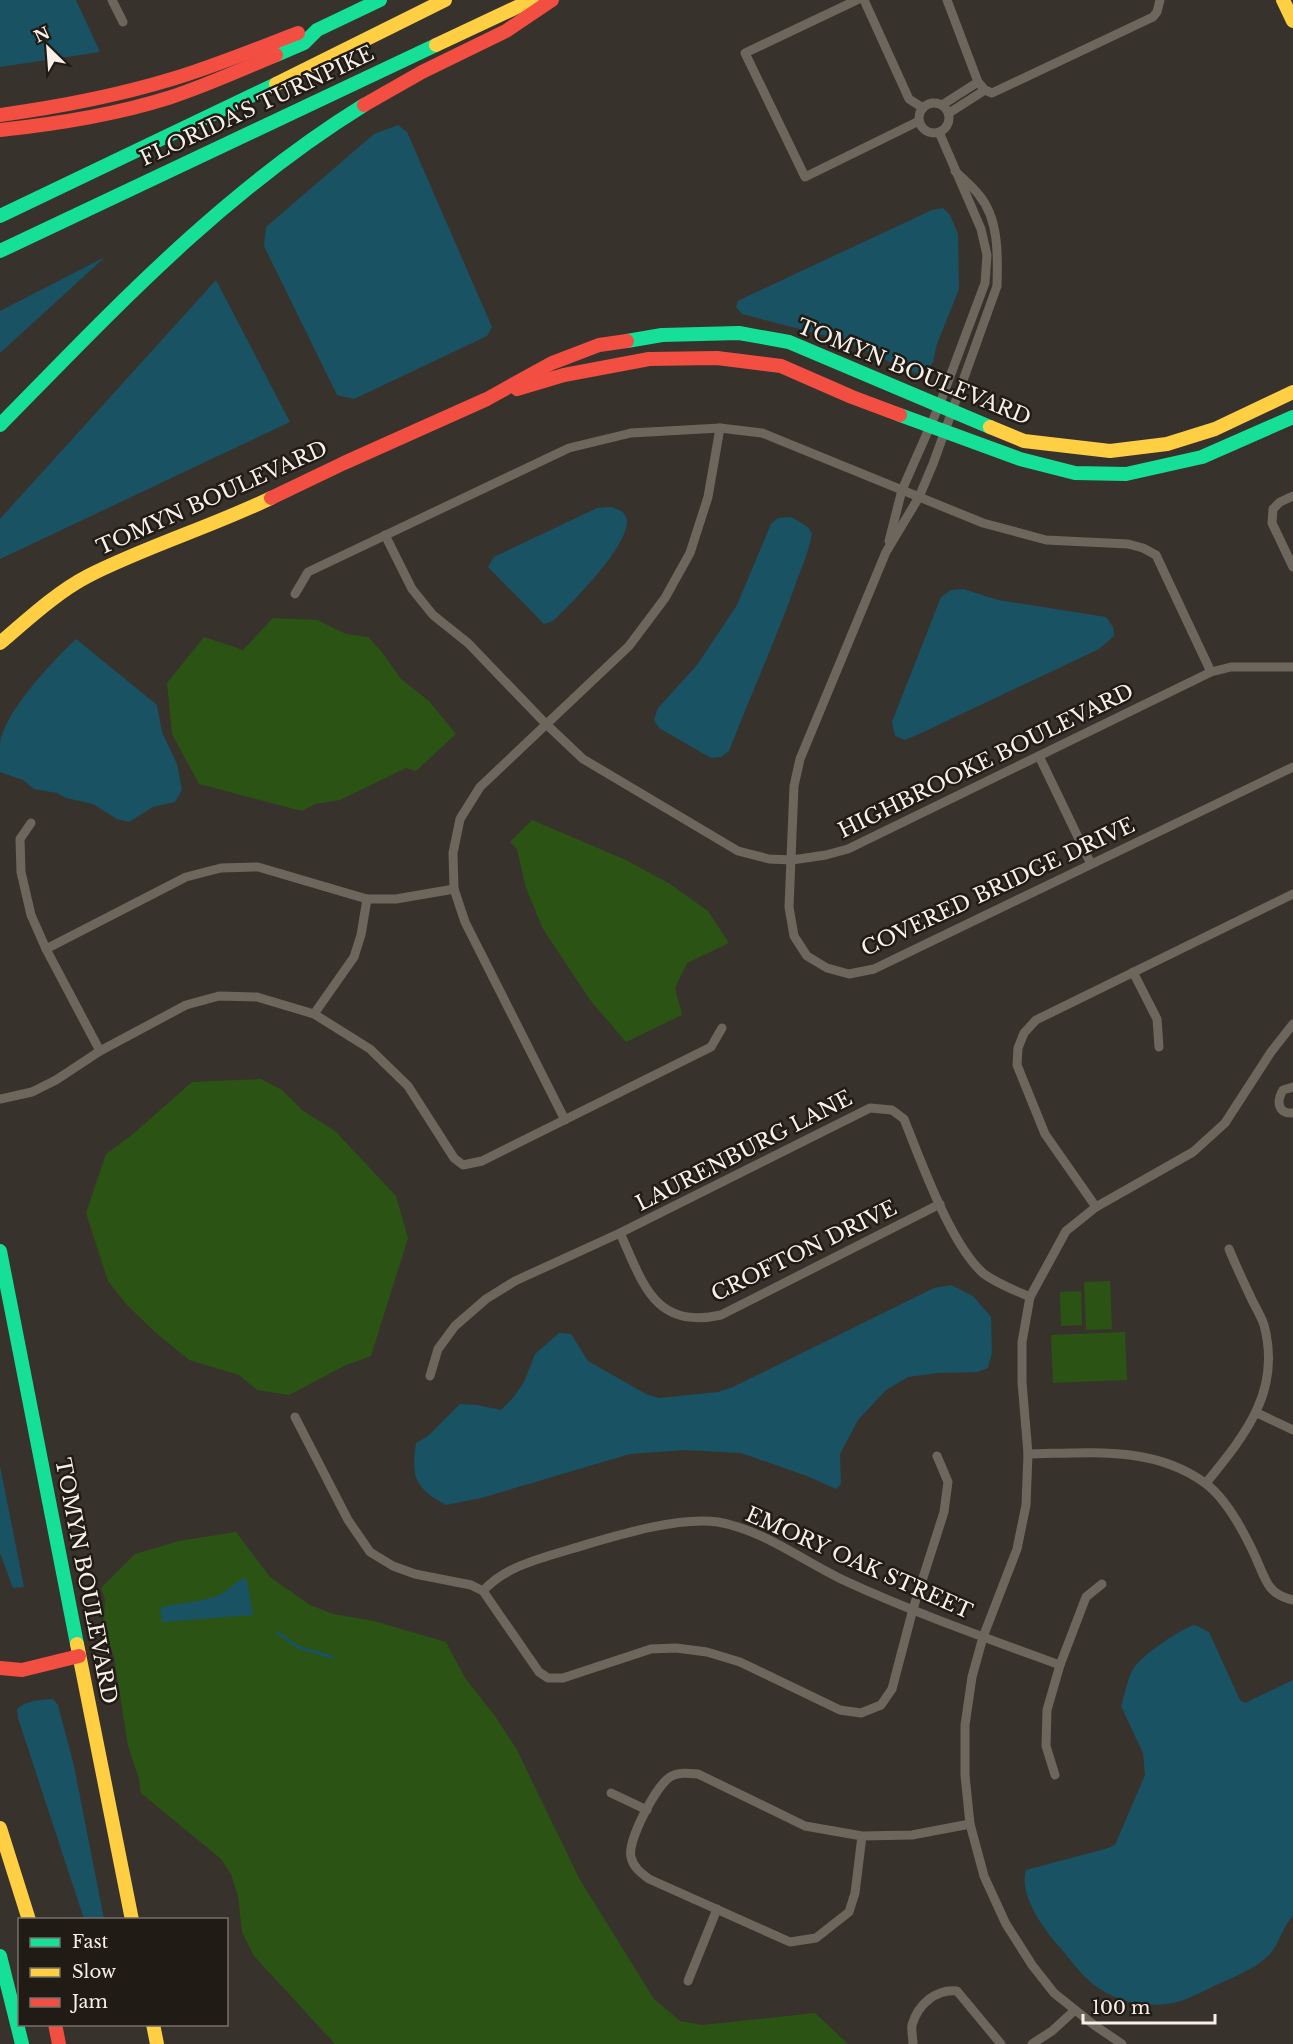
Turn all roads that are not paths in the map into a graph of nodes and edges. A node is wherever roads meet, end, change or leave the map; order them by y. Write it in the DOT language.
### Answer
graph roads {
  1 [pos="112,0"];
  2 [pos="380,0"];
  3 [pos="445,0"];
  4 [pos="532,0"];
  5 [pos="552,0"];
  6 [pos="857,0"];
  7 [pos="864,0"];
  8 [pos="947,0"];
  9 [pos="1161,0"];
  10 [pos="1283,0"];
  11 [pos="1293,21"];
  12 [pos="123,22"];
  13 [pos="317,30"];
  14 [pos="978,82"];
  15 [pos="985,90"];
  16 [pos="942,105"];
  17 [pos="923,108"];
  18 [pos="948,113"];
  19 [pos="0,115"];
  20 [pos="919,122"];
  21 [pos="0,130"];
  22 [pos="939,132"];
  23 [pos="955,171"];
  24 [pos="0,216"];
  25 [pos="0,251"];
  26 [pos="985,283"];
  27 [pos="997,286"];
  28 [pos="1293,392"];
  29 [pos="487,399"];
  30 [pos="939,406"];
  31 [pos="952,412"];
  32 [pos="1293,417"];
  33 [pos="0,425"];
  34 [pos="930,426"];
  35 [pos="720,428"];
  36 [pos="945,431"];
  37 [pos="916,456"];
  38 [pos="933,464"];
  39 [pos="902,490"];
  40 [pos="1293,496"];
  41 [pos="919,497"];
  42 [pos="385,535"];
  43 [pos="886,552"];
  44 [pos="1293,567"];
  45 [pos="295,594"];
  46 [pos="0,644"];
  47 [pos="1293,667"];
  48 [pos="1211,672"];
  49 [pos="545,723"];
  50 [pos="1039,756"];
  51 [pos="1293,767"];
  52 [pos="31,823"];
  53 [pos="792,860"];
  54 [pos="1091,864"];
  55 [pos="454,889"];
  56 [pos="1293,894"];
  57 [pos="367,899"];
  58 [pos="46,949"];
  59 [pos="1133,972"];
  60 [pos="314,1014"];
  61 [pos="1293,1024"];
  62 [pos="722,1028"];
  63 [pos="1160,1047"];
  64 [pos="100,1051"];
  65 [pos="1293,1087"];
  66 [pos="0,1099"];
  67 [pos="1293,1113"];
  68 [pos="565,1120"];
  69 [pos="940,1204"];
  70 [pos="1096,1207"];
  71 [pos="620,1233"];
  72 [pos="1229,1249"];
  73 [pos="0,1251"];
  74 [pos="1030,1297"];
  75 [pos="430,1376"];
  76 [pos="1257,1413"];
  77 [pos="295,1417"];
  78 [pos="1293,1430"];
  79 [pos="1028,1454"];
  80 [pos="937,1456"];
  81 [pos="1206,1483"];
  82 [pos="1102,1584"];
  83 [pos="483,1591"];
  84 [pos="1293,1600"];
  85 [pos="913,1609"];
  86 [pos="983,1637"];
  87 [pos="79,1656"];
  88 [pos="1060,1665"];
  89 [pos="0,1668"];
  90 [pos="1055,1774"];
  91 [pos="612,1792"];
  92 [pos="647,1810"];
  93 [pos="970,1824"];
  94 [pos="0,1828"];
  95 [pos="862,1836"];
  96 [pos="0,1839"];
  97 [pos="717,1909"];
  98 [pos="28,1918"];
  99 [pos="28,1918"];
  100 [pos="132,1918"];
  101 [pos="0,1956"];
  102 [pos="688,1981"];
  103 [pos="1075,2010"];
  104 [pos="55,2026"];
  105 [pos="153,2026"];
  106 [pos="22,2044"];
  107 [pos="59,2044"];
  108 [pos="157,2044"];
  109 [pos="913,2044"];
  110 [pos="1001,2044"];
  111 [pos="1032,2044"];
  112 [pos="1122,2044"];
  1 -- 12 [label="street"];
  2 -- 13 [label="main road"];
  3 -- 24 [label="main road, FLORIDA'S TURNPIKE"];
  4 -- 25 [label="main road, FLORIDA'S TURNPIKE"];
  5 -- 33 [label="main road"];
  6 -- 20 [label="street"];
  7 -- 17 [label="street"];
  8 -- 14 [label="street"];
  9 -- 15 [label="street"];
  10 -- 11 [label="main road"];
  13 -- 19 [label="main road"];
  13 -- 21 [label="main road"];
  14 -- 15 [label="street"];
  14 -- 16 [label="street"];
  15 -- 18 [label="street"];
  16 -- 17 [label="street"];
  16 -- 18 [label="street"];
  17 -- 20 [label="street"];
  18 -- 22 [label="street"];
  20 -- 22 [label="street"];
  22 -- 23 [label="street"];
  23 -- 26 [label="street"];
  23 -- 27 [label="street"];
  26 -- 27 [label="street"];
  26 -- 30 [label="street"];
  27 -- 31 [label="street"];
  28 -- 31 [label="main road, TOMYN BOULEVARD"];
  29 -- 30 [label="main road, TOMYN BOULEVARD"];
  29 -- 34 [label="main road, TOMYN BOULEVARD"];
  29 -- 46 [label="main road, TOMYN BOULEVARD"];
  30 -- 31 [label="main road, TOMYN BOULEVARD"];
  30 -- 34 [label="street"];
  31 -- 36 [label="street"];
  32 -- 36 [label="main road, TOMYN BOULEVARD"];
  34 -- 36 [label="main road, TOMYN BOULEVARD"];
  34 -- 37 [label="street"];
  35 -- 39 [label="street"];
  35 -- 42 [label="street"];
  35 -- 49 [label="street"];
  36 -- 38 [label="street"];
  37 -- 38 [label="street"];
  37 -- 39 [label="street"];
  38 -- 41 [label="street"];
  39 -- 41 [label="street"];
  39 -- 43 [label="street"];
  40 -- 44 [label="street"];
  41 -- 43 [label="street"];
  41 -- 48 [label="street"];
  42 -- 45 [label="street"];
  42 -- 49 [label="street, HIGHBROOKE BOULEVARD"];
  43 -- 53 [label="street, COVERED BRIDGE DRIVE"];
  47 -- 48 [label="street, HIGHBROOKE BOULEVARD"];
  48 -- 50 [label="street, HIGHBROOKE BOULEVARD"];
  49 -- 53 [label="street, HIGHBROOKE BOULEVARD"];
  49 -- 55 [label="street"];
  50 -- 53 [label="street, HIGHBROOKE BOULEVARD"];
  50 -- 54 [label="street"];
  51 -- 54 [label="street, COVERED BRIDGE DRIVE"];
  52 -- 58 [label="street"];
  53 -- 54 [label="street, COVERED BRIDGE DRIVE"];
  55 -- 57 [label="street"];
  55 -- 68 [label="street"];
  56 -- 59 [label="street"];
  57 -- 58 [label="street"];
  57 -- 60 [label="street"];
  58 -- 64 [label="street"];
  59 -- 63 [label="street"];
  59 -- 70 [label="street"];
  60 -- 64 [label="street"];
  60 -- 68 [label="street"];
  61 -- 70 [label="street"];
  62 -- 68 [label="street"];
  64 -- 66 [label="street"];
  65 -- 67 [label="street"];
  69 -- 71 [label="street, CROFTON DRIVE"];
  69 -- 71 [label="street, LAURENBURG LANE"];
  69 -- 74 [label="street, LAURENBURG LANE"];
  70 -- 74 [label="street"];
  71 -- 75 [label="street, LAURENBURG LANE"];
  72 -- 76 [label="street"];
  73 -- 87 [label="main road, TOMYN BOULEVARD"];
  74 -- 79 [label="street"];
  76 -- 78 [label="street"];
  76 -- 81 [label="street"];
  77 -- 83 [label="street"];
  79 -- 81 [label="street"];
  79 -- 86 [label="street"];
  80 -- 85 [label="street"];
  81 -- 84 [label="street"];
  82 -- 88 [label="street"];
  83 -- 85 [label="street, EMORY OAK STREET"];
  83 -- 85 [label="street"];
  85 -- 86 [label="street, EMORY OAK STREET"];
  86 -- 88 [label="street, EMORY OAK STREET"];
  86 -- 93 [label="street"];
  87 -- 89 [label="main road"];
  87 -- 100 [label="main road, TOMYN BOULEVARD"];
  88 -- 90 [label="street"];
  91 -- 92 [label="street"];
  92 -- 95 [label="street"];
  92 -- 97 [label="street"];
  93 -- 95 [label="street"];
  93 -- 103 [label="street"];
  94 -- 98 [label="main road"];
  95 -- 97 [label="street"];
  96 -- 99 [label="main road"];
  97 -- 102 [label="street"];
  101 -- 106 [label="main road"];
  103 -- 111 [label="street"];
  103 -- 112 [label="street"];
  104 -- 107 [label="main road"];
  105 -- 108 [label="main road"];
  109 -- 110 [label="street"];
}
